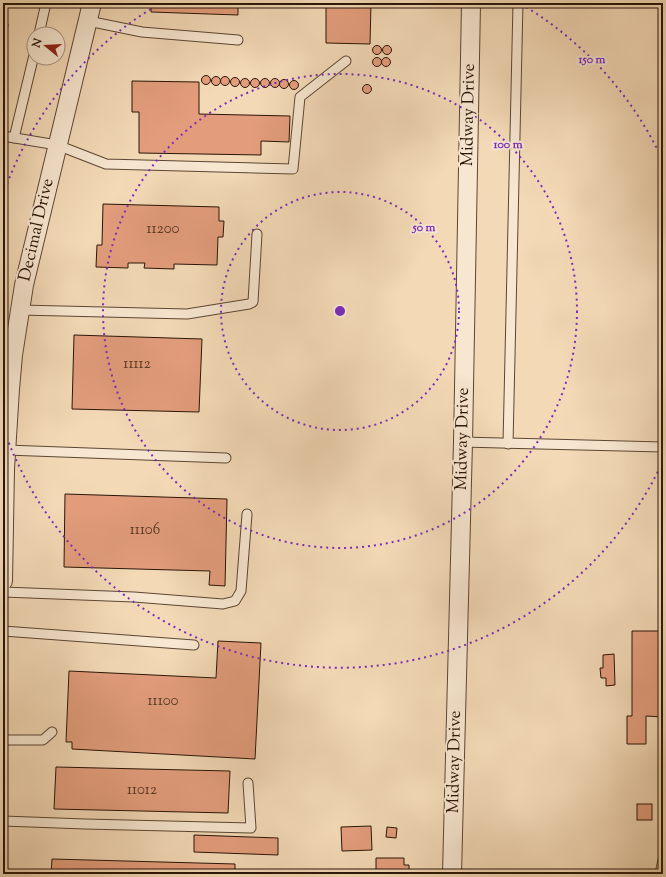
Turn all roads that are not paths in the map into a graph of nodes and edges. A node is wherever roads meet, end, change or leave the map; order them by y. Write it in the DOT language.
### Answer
graph roads {
  1 [pos="46,3"];
  2 [pos="92,3"];
  3 [pos="471,3"];
  4 [pos="518,3"];
  5 [pos="88,21"];
  6 [pos="41,26"];
  7 [pos="238,40"];
  8 [pos="346,61"];
  9 [pos="31,66"];
  10 [pos="3,136"];
  11 [pos="14,138"];
  12 [pos="57,145"];
  13 [pos="257,234"];
  14 [pos="20,310"];
  15 [pos="7,372"];
  16 [pos="463,442"];
  17 [pos="508,444"];
  18 [pos="663,447"];
  19 [pos="6,450"];
  20 [pos="226,458"];
  21 [pos="4,508"];
  22 [pos="247,514"];
  23 [pos="3,581"];
  24 [pos="3,592"];
  25 [pos="3,631"];
  26 [pos="194,645"];
  27 [pos="52,732"];
  28 [pos="3,740"];
  29 [pos="248,783"];
  30 [pos="3,821"];
  31 [pos="663,860"];
  32 [pos="452,874"];
  33 [pos="660,874"];
  1 -- 6 [label="lane"];
  2 -- 5 [label="street, Decimal Drive"];
  3 -- 16 [label="street, Midway Drive"];
  4 -- 17 [label="lane"];
  5 -- 7 [label="lane"];
  5 -- 12 [label="street, Decimal Drive"];
  8 -- 12 [label="lane"];
  9 -- 11 [label="lane"];
  10 -- 11 [label="lane"];
  11 -- 12 [label="lane"];
  12 -- 14 [label="street, Decimal Drive"];
  13 -- 14 [label="lane"];
  14 -- 15 [label="street, Decimal Drive"];
  15 -- 19 [label="street, Decimal Drive"];
  16 -- 17 [label="lane"];
  16 -- 32 [label="street, Midway Drive"];
  17 -- 18 [label="lane"];
  19 -- 20 [label="lane"];
  19 -- 21 [label="street, Decimal Drive"];
  21 -- 23 [label="street, Decimal Drive"];
  22 -- 24 [label="lane"];
  25 -- 26 [label="lane"];
  27 -- 28 [label="lane"];
  29 -- 30 [label="lane"];
  31 -- 33 [label="lane"];
}
